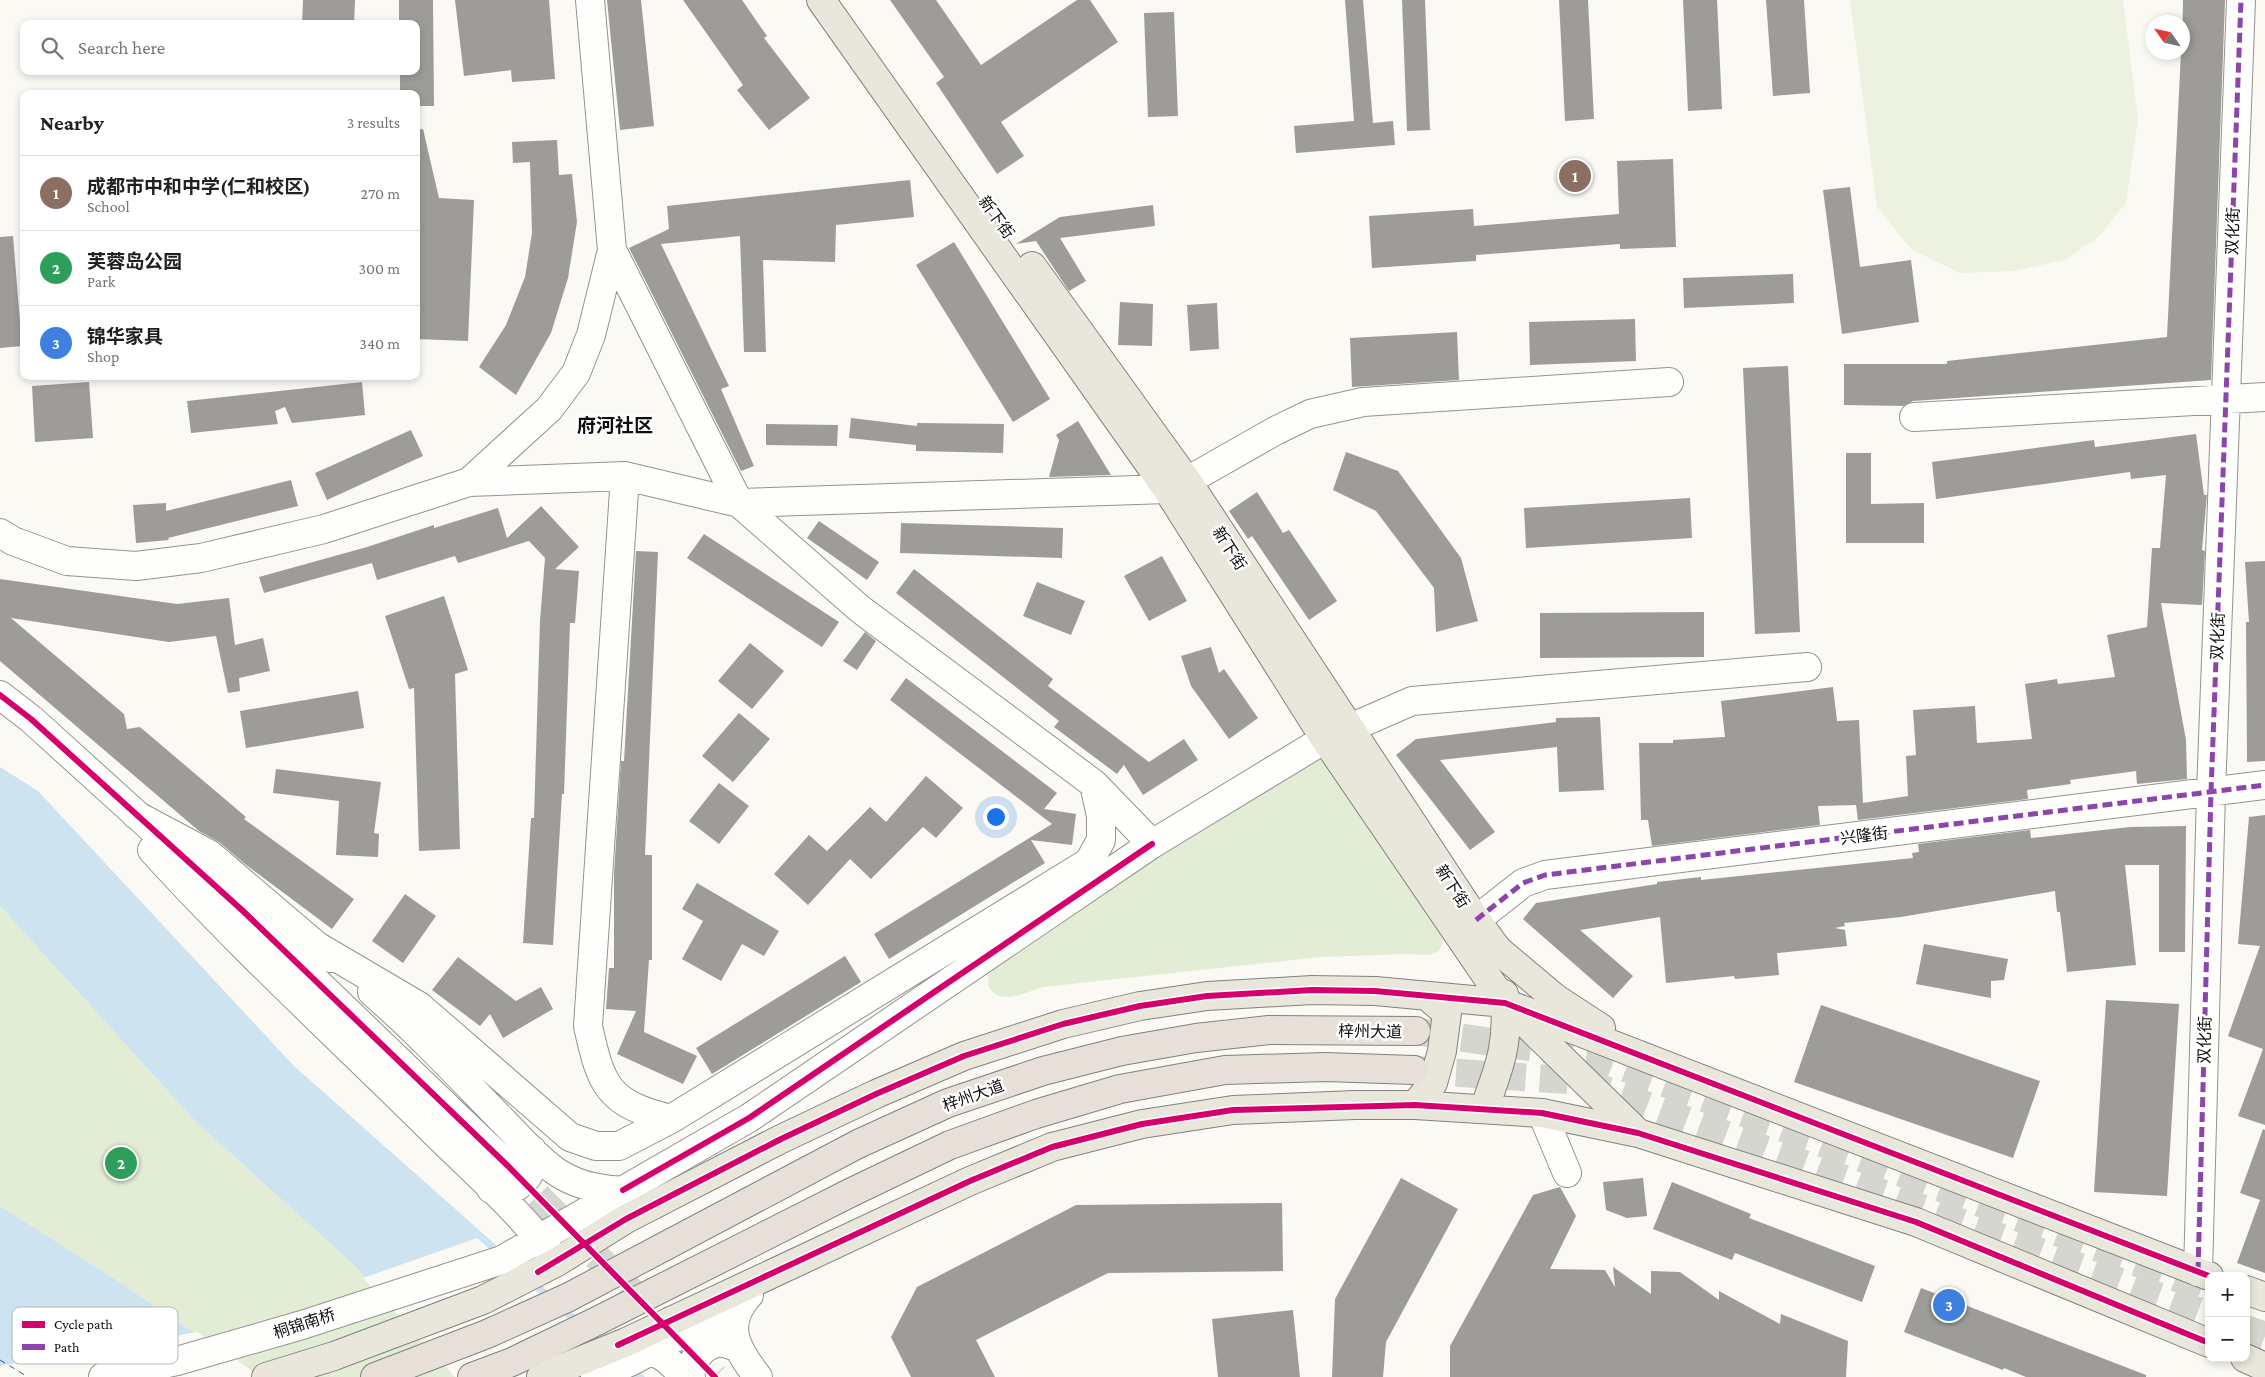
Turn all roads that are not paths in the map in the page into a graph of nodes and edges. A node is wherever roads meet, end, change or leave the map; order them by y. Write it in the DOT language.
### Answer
graph roads {
  1 [pos="590,0"];
  2 [pos="821,0"];
  3 [pos="842,0"];
  4 [pos="2241,0"];
  5 [pos="612,250"];
  6 [pos="1669,382"];
  7 [pos="2265,397"];
  8 [pos="2226,399"];
  9 [pos="1914,417"];
  10 [pos="625,476"];
  11 [pos="469,482"];
  12 [pos="1177,485"];
  13 [pos="739,503"];
  14 [pos="0,533"];
  15 [pos="1808,667"];
  16 [pos="0,695"];
  17 [pos="1337,734"];
  18 [pos="1094,784"];
  19 [pos="2265,785"];
  20 [pos="2211,792"];
  21 [pos="136,814"];
  22 [pos="1152,844"];
  23 [pos="1476,920"];
  24 [pos="318,946"];
  25 [pos="1498,950"];
  26 [pos="1428,997"];
  27 [pos="1505,1003"];
  28 [pos="1416,1031"];
  29 [pos="1650,1060"];
  30 [pos="1414,1070"];
  31 [pos="1415,1105"];
  32 [pos="1484,1109"];
  33 [pos="1542,1113"];
  34 [pos="671,1119"];
  35 [pos="1638,1133"];
  36 [pos="532,1150"];
  37 [pos="508,1166"];
  38 [pos="1567,1173"];
  39 [pos="693,1185"];
  40 [pos="491,1189"];
  41 [pos="623,1190"];
  42 [pos="540,1238"];
  43 [pos="548,1267"];
  44 [pos="2204,1274"];
  45 [pos="768,1276"];
  46 [pos="2250,1291"];
  47 [pos="2265,1297"];
  48 [pos="745,1300"];
  49 [pos="2205,1341"];
  50 [pos="736,1347"];
  51 [pos="632,1350"];
  52 [pos="2250,1360"];
  53 [pos="178,1362"];
  54 [pos="167,1364"];
  55 [pos="2265,1367"];
  56 [pos="103,1377"];
  57 [pos="266,1377"];
  58 [pos="375,1377"];
  59 [pos="472,1377"];
  60 [pos="541,1377"];
  61 [pos="595,1377"];
  62 [pos="685,1377"];
  63 [pos="690,1377"];
  64 [pos="758,1377"];
  1 -- 5 [label="street"];
  2 -- 12 [label="main road, 新下街"];
  3 -- 12 [label="main road, 新下街"];
  4 -- 8 [label="street, 双化街"];
  5 -- 11 [label="street"];
  5 -- 13 [label="street"];
  6 -- 12 [label="street"];
  7 -- 8 [label="street"];
  8 -- 9 [label="street"];
  8 -- 20 [label="street, 双化街"];
  10 -- 11 [label="street"];
  10 -- 13 [label="street"];
  10 -- 34 [label="street"];
  11 -- 14 [label="street"];
  12 -- 13 [label="street"];
  12 -- 17 [label="main road, 新下街"];
  13 -- 18 [label="street"];
  15 -- 17 [label="street, 桐锦南桥"];
  16 -- 21 [label="street"];
  17 -- 22 [label="street, 桐锦南桥"];
  17 -- 23 [label="main road, 新下街"];
  17 -- 27 [label="main road, 新下街"];
  18 -- 22 [label="street"];
  18 -- 34 [label="street"];
  19 -- 20 [label="street, 兴隆街"];
  20 -- 23 [label="street, 兴隆街"];
  20 -- 44 [label="street, 双化街"];
  21 -- 24 [label="street"];
  21 -- 37 [label="street"];
  21 -- 40 [label="street"];
  22 -- 41 [label="street, 桐锦南桥"];
  23 -- 25 [label="main road, 新下街"];
  24 -- 34 [label="street"];
  24 -- 36 [label="street"];
  25 -- 27 [label="main road"];
  25 -- 29 [label="main road, 新下街"];
  26 -- 27 [label="main road"];
  26 -- 31 [label="main road"];
  26 -- 39 [label="main road"];
  27 -- 29 [label="main road"];
  27 -- 32 [label="main road"];
  27 -- 35 [label="main road, 新下街"];
  28 -- 58 [label="highway, 梓州大道"];
  29 -- 44 [label="main road"];
  30 -- 59 [label="highway"];
  31 -- 32 [label="main road"];
  31 -- 45 [label="main road"];
  32 -- 33 [label="main road"];
  33 -- 35 [label="main road"];
  33 -- 38 [label="street"];
  35 -- 49 [label="main road"];
  36 -- 40 [label="street"];
  36 -- 41 [label="street"];
  39 -- 41 [label="street"];
  39 -- 43 [label="main road"];
  40 -- 42 [label="street"];
  41 -- 42 [label="street, 桐锦南桥"];
  42 -- 43 [label="street"];
  42 -- 53 [label="street, 桐锦南桥"];
  43 -- 57 [label="main road"];
  45 -- 48 [label="street"];
  45 -- 51 [label="main road"];
  46 -- 47 [label="main road"];
  48 -- 50 [label="street"];
  48 -- 51 [label="street"];
  50 -- 63 [label="street"];
  50 -- 64 [label="street"];
  51 -- 60 [label="main road"];
  51 -- 61 [label="street"];
  51 -- 62 [label="street"];
  52 -- 55 [label="main road"];
  54 -- 56 [label="street, 桐锦南桥"];
}
